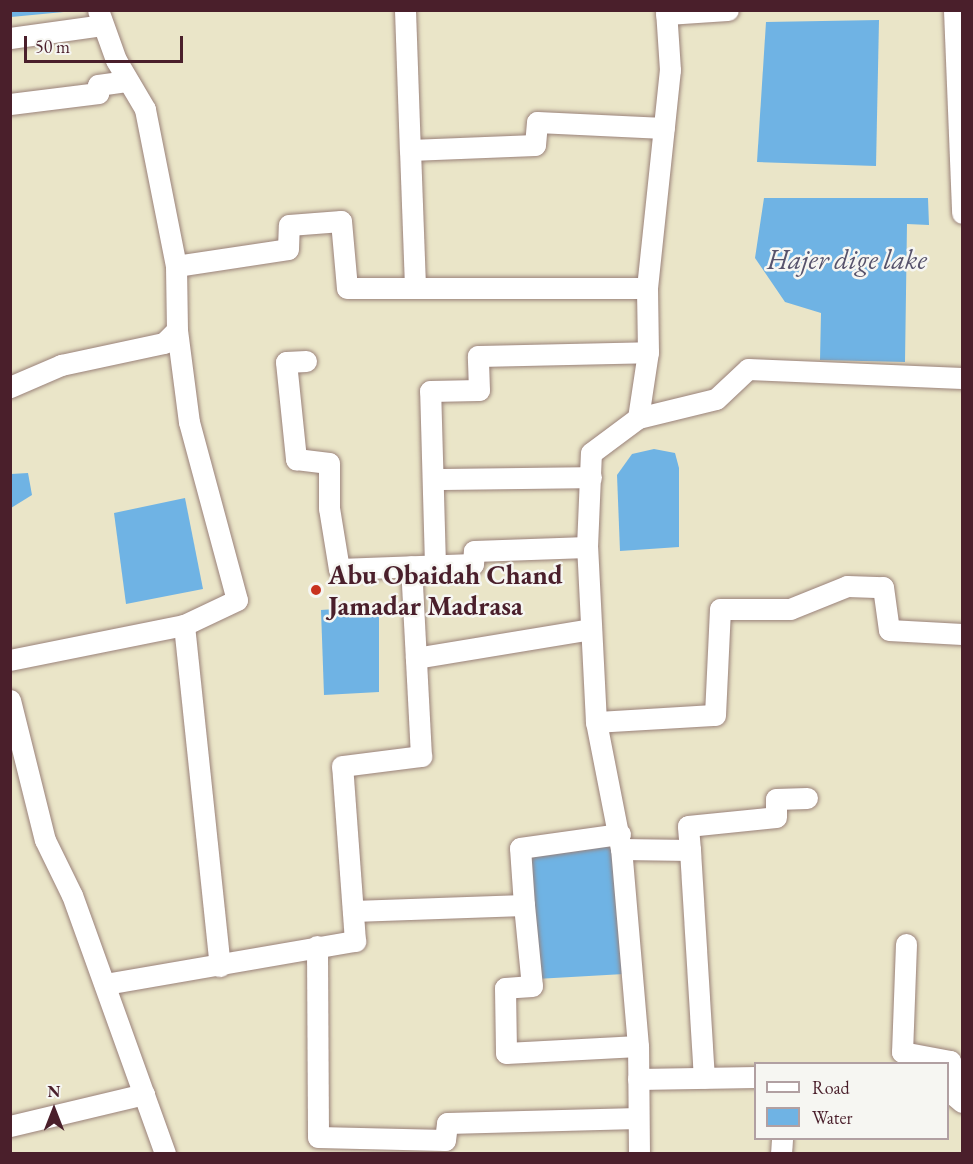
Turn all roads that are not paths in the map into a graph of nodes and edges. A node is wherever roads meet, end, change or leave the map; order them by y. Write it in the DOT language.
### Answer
graph roads {
  1 [pos="405,10"];
  2 [pos="728,10"];
  3 [pos="666,12"];
  4 [pos="957,12"];
  5 [pos="100,18"];
  6 [pos="10,38"];
  7 [pos="128,81"];
  8 [pos="10,104"];
  9 [pos="664,128"];
  10 [pos="410,150"];
  11 [pos="963,213"];
  12 [pos="176,266"];
  13 [pos="415,288"];
  14 [pos="647,288"];
  15 [pos="177,330"];
  16 [pos="648,352"];
  17 [pos="306,361"];
  18 [pos="963,378"];
  19 [pos="12,380"];
  20 [pos="638,418"];
  21 [pos="591,477"];
  22 [pos="433,479"];
  23 [pos="586,548"];
  24 [pos="435,565"];
  25 [pos="411,566"];
  26 [pos="184,624"];
  27 [pos="591,629"];
  28 [pos="963,634"];
  29 [pos="416,658"];
  30 [pos="10,660"];
  31 [pos="10,700"];
  32 [pos="596,722"];
  33 [pos="18,772"];
  34 [pos="807,798"];
  35 [pos="621,841"];
  36 [pos="690,850"];
  37 [pos="524,904"];
  38 [pos="352,911"];
  39 [pos="906,944"];
  40 [pos="316,946"];
  41 [pos="220,966"];
  42 [pos="105,984"];
  43 [pos="638,1046"];
  44 [pos="754,1077"];
  45 [pos="704,1078"];
  46 [pos="638,1079"];
  47 [pos="144,1094"];
  48 [pos="963,1102"];
  49 [pos="638,1118"];
  50 [pos="10,1126"];
  51 [pos="165,1154"];
  52 [pos="639,1154"];
  1 -- 10 [label="street"];
  2 -- 3 [label="street"];
  3 -- 9 [label="street"];
  4 -- 11 [label="street"];
  5 -- 6 [label="street"];
  5 -- 7 [label="street"];
  7 -- 8 [label="street"];
  7 -- 12 [label="street"];
  9 -- 10 [label="street"];
  9 -- 14 [label="street"];
  10 -- 13 [label="street"];
  12 -- 13 [label="street"];
  12 -- 15 [label="street"];
  13 -- 14 [label="street"];
  14 -- 16 [label="street"];
  15 -- 19 [label="street"];
  15 -- 26 [label="street"];
  16 -- 20 [label="street"];
  16 -- 22 [label="street"];
  17 -- 25 [label="street"];
  18 -- 20 [label="street"];
  20 -- 21 [label="street"];
  21 -- 22 [label="street"];
  21 -- 23 [label="street"];
  22 -- 24 [label="street"];
  23 -- 24 [label="street"];
  23 -- 27 [label="street"];
  24 -- 25 [label="street"];
  25 -- 29 [label="street"];
  26 -- 30 [label="street"];
  26 -- 41 [label="street"];
  27 -- 29 [label="street"];
  27 -- 32 [label="street"];
  28 -- 32 [label="street"];
  29 -- 38 [label="street"];
  31 -- 33 [label="street"];
  32 -- 35 [label="street"];
  33 -- 42 [label="street"];
  34 -- 36 [label="street"];
  35 -- 36 [label="street"];
  35 -- 37 [label="street"];
  35 -- 43 [label="street"];
  36 -- 45 [label="street"];
  37 -- 38 [label="street"];
  37 -- 43 [label="street"];
  38 -- 40 [label="street"];
  39 -- 48 [label="street"];
  40 -- 41 [label="street"];
  40 -- 49 [label="street"];
  41 -- 42 [label="street"];
  42 -- 47 [label="street"];
  43 -- 46 [label="street"];
  44 -- 45 [label="street"];
  45 -- 46 [label="street"];
  46 -- 49 [label="street"];
  47 -- 50 [label="street"];
  47 -- 51 [label="street"];
  49 -- 52 [label="street"];
}
